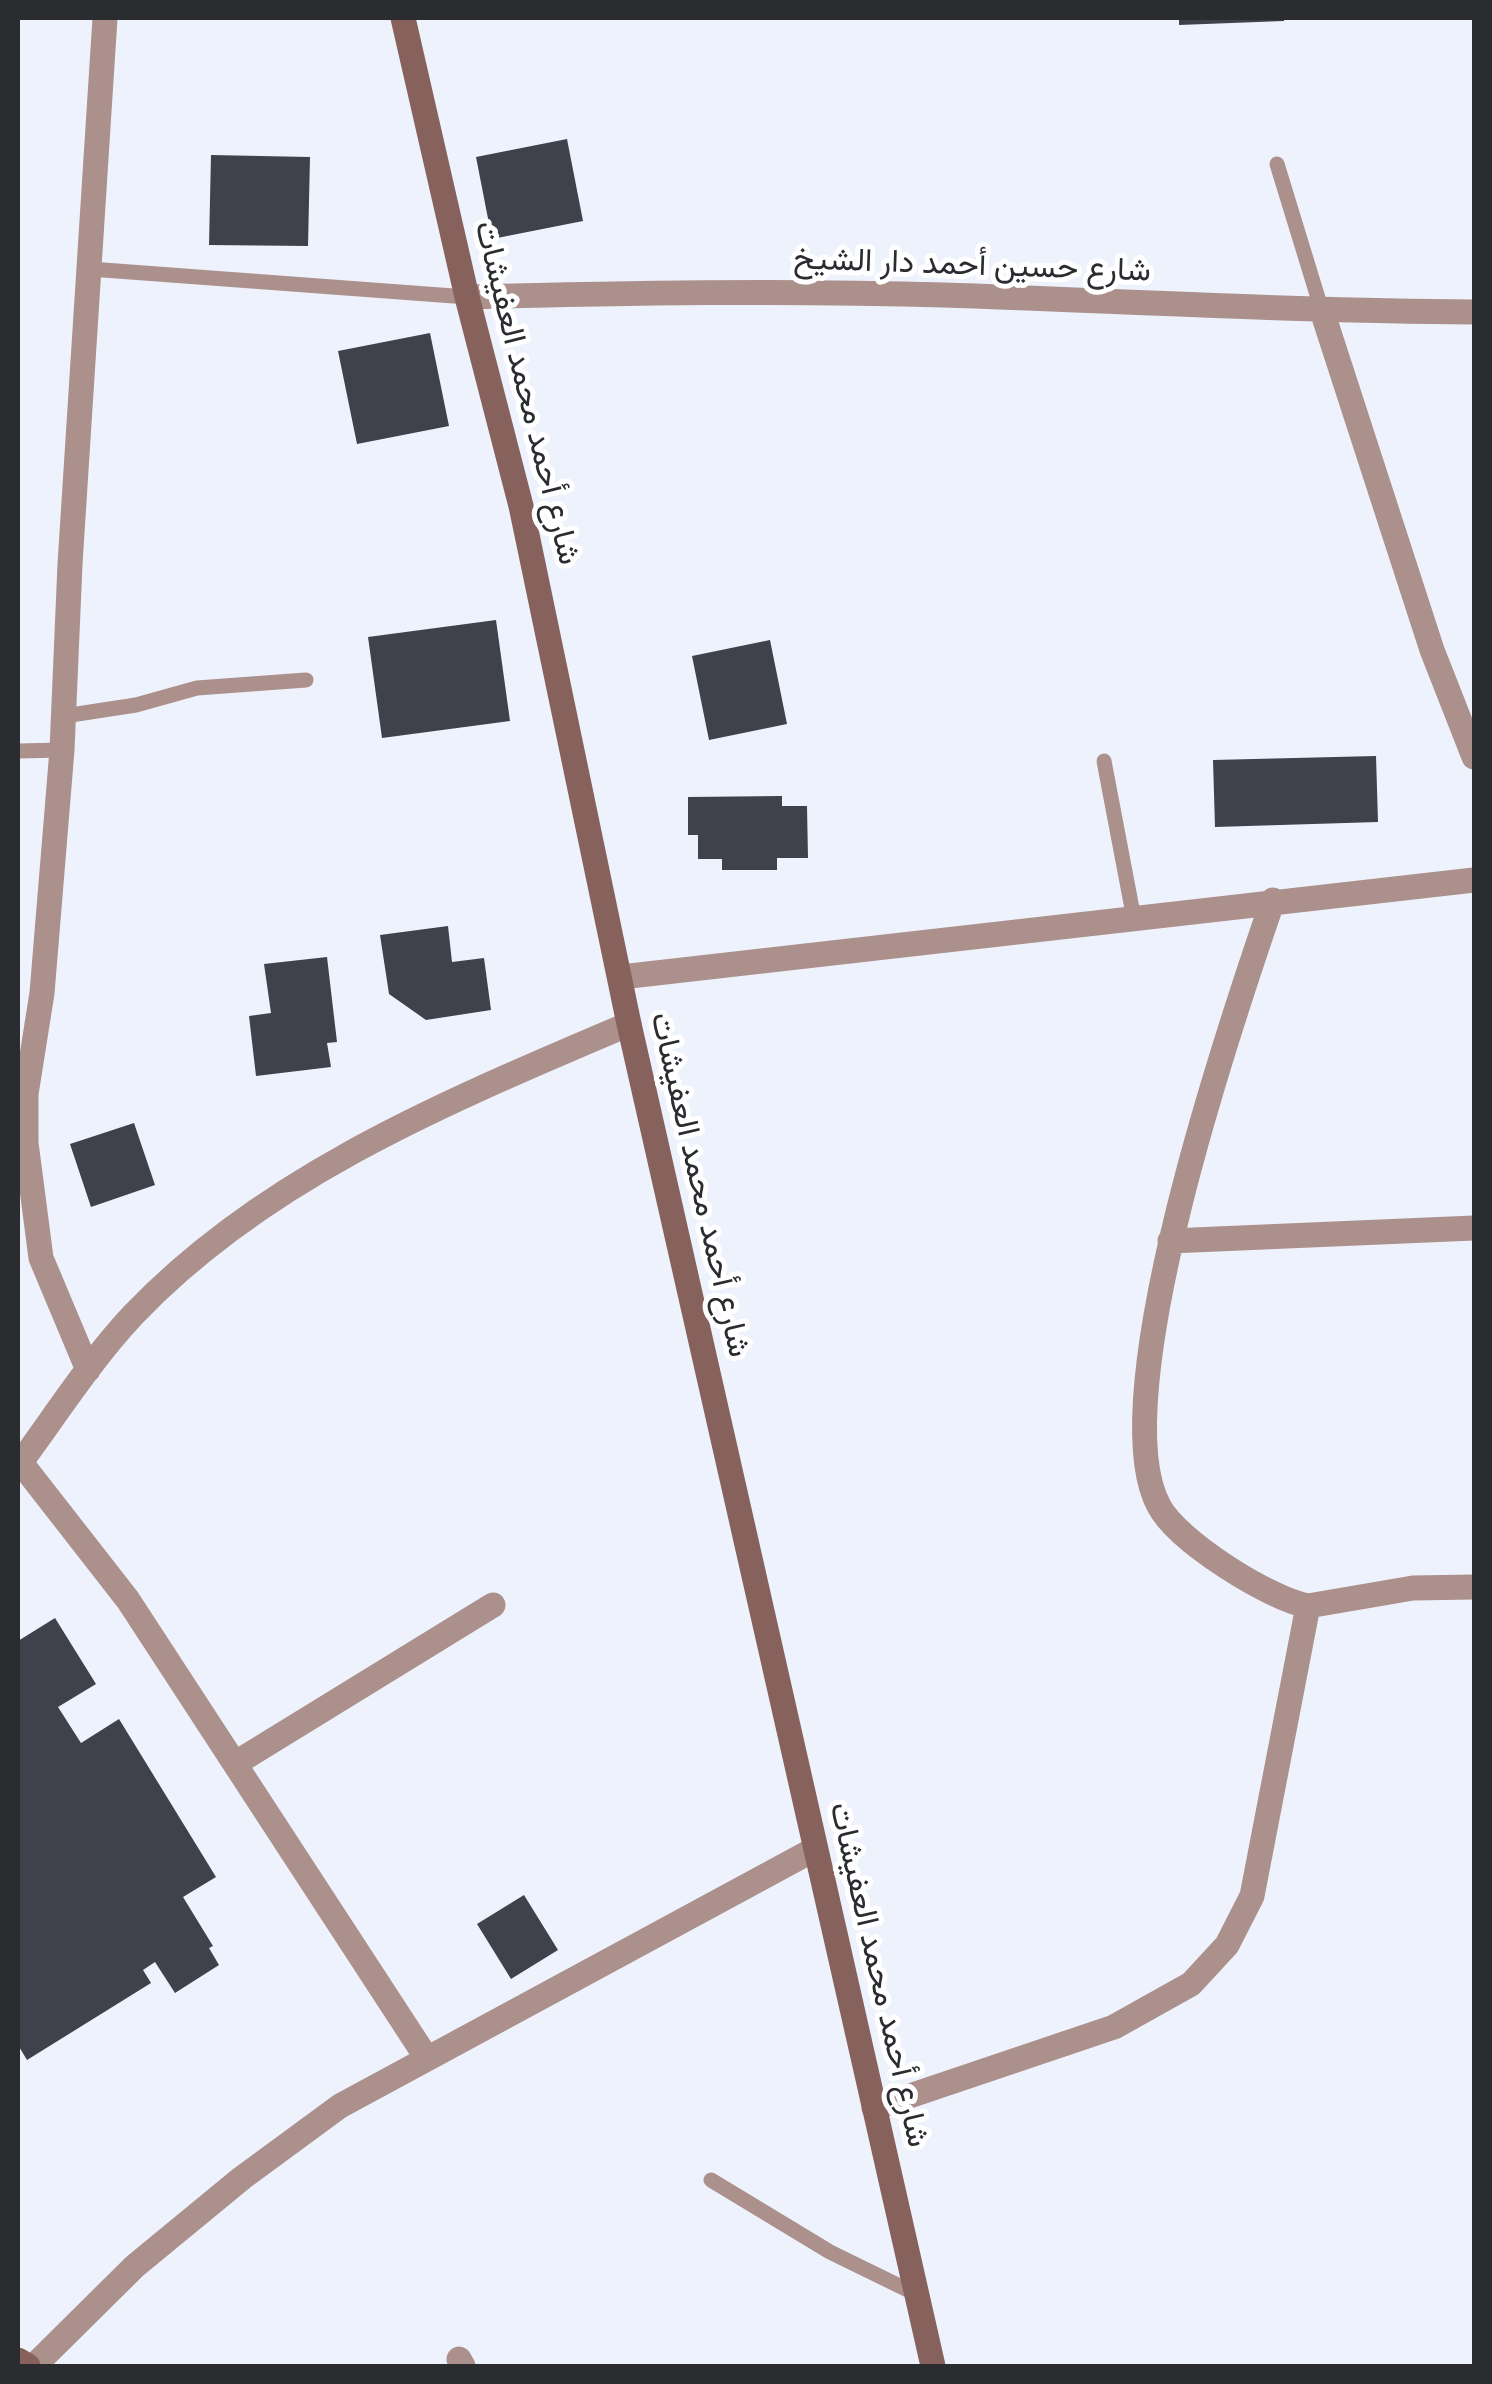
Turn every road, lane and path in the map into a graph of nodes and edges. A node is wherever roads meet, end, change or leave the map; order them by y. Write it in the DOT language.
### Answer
graph roads {
  1 [pos="106,18"];
  2 [pos="403,18"];
  3 [pos="1277,164"];
  4 [pos="90,269"];
  5 [pos="467,297"];
  6 [pos="1322,312"];
  7 [pos="1474,312"];
  8 [pos="306,680"];
  9 [pos="64,716"];
  10 [pos="62,750"];
  11 [pos="18,751"];
  12 [pos="1474,757"];
  13 [pos="1104,761"];
  14 [pos="1474,880"];
  15 [pos="1273,900"];
  16 [pos="1134,919"];
  17 [pos="621,977"];
  18 [pos="30,992"];
  19 [pos="629,1024"];
  20 [pos="1474,1228"];
  21 [pos="1170,1241"];
  22 [pos="88,1370"];
  23 [pos="19,1462"];
  24 [pos="1474,1587"];
  25 [pos="492,1605"];
  26 [pos="1308,1606"];
  27 [pos="236,1763"];
  28 [pos="816,1849"];
  29 [pos="426,2057"];
  30 [pos="874,2108"];
  31 [pos="711,2180"];
  32 [pos="920,2296"];
  33 [pos="18,2360"];
  34 [pos="31,2366"];
  35 [pos="932,2366"];
  1 -- 4 [label="street"];
  2 -- 5 [label="street, شارع أحمد محمد العفيشات"];
  3 -- 6 [label="lane"];
  4 -- 5 [label="lane"];
  4 -- 9 [label="street"];
  5 -- 6 [label="street, شارع حسين أحمد دار الشيخ"];
  5 -- 17 [label="street, شارع أحمد محمد العفيشات"];
  6 -- 7 [label="street, شارع حسين أحمد دار الشيخ"];
  6 -- 12 [label="street"];
  8 -- 9 [label="lane"];
  9 -- 10 [label="street"];
  10 -- 11 [label="lane"];
  10 -- 18 [label="street"];
  13 -- 16 [label="lane"];
  14 -- 15 [label="street"];
  15 -- 16 [label="street"];
  15 -- 21 [label="street"];
  16 -- 17 [label="street"];
  17 -- 19 [label="street, شارع أحمد محمد العفيشات"];
  18 -- 22 [label="street"];
  19 -- 22 [label="street"];
  19 -- 28 [label="street, شارع أحمد محمد العفيشات"];
  20 -- 21 [label="street"];
  21 -- 26 [label="street"];
  22 -- 23 [label="street"];
  23 -- 27 [label="street"];
  24 -- 26 [label="street"];
  25 -- 27 [label="street"];
  26 -- 30 [label="street"];
  27 -- 29 [label="street"];
  28 -- 29 [label="street"];
  28 -- 30 [label="street, شارع أحمد محمد العفيشات"];
  29 -- 34 [label="street"];
  30 -- 32 [label="street, شارع أحمد محمد العفيشات"];
  31 -- 32 [label="lane"];
  32 -- 35 [label="street, شارع أحمد محمد العفيشات"];
  33 -- 34 [label="street"];
}
